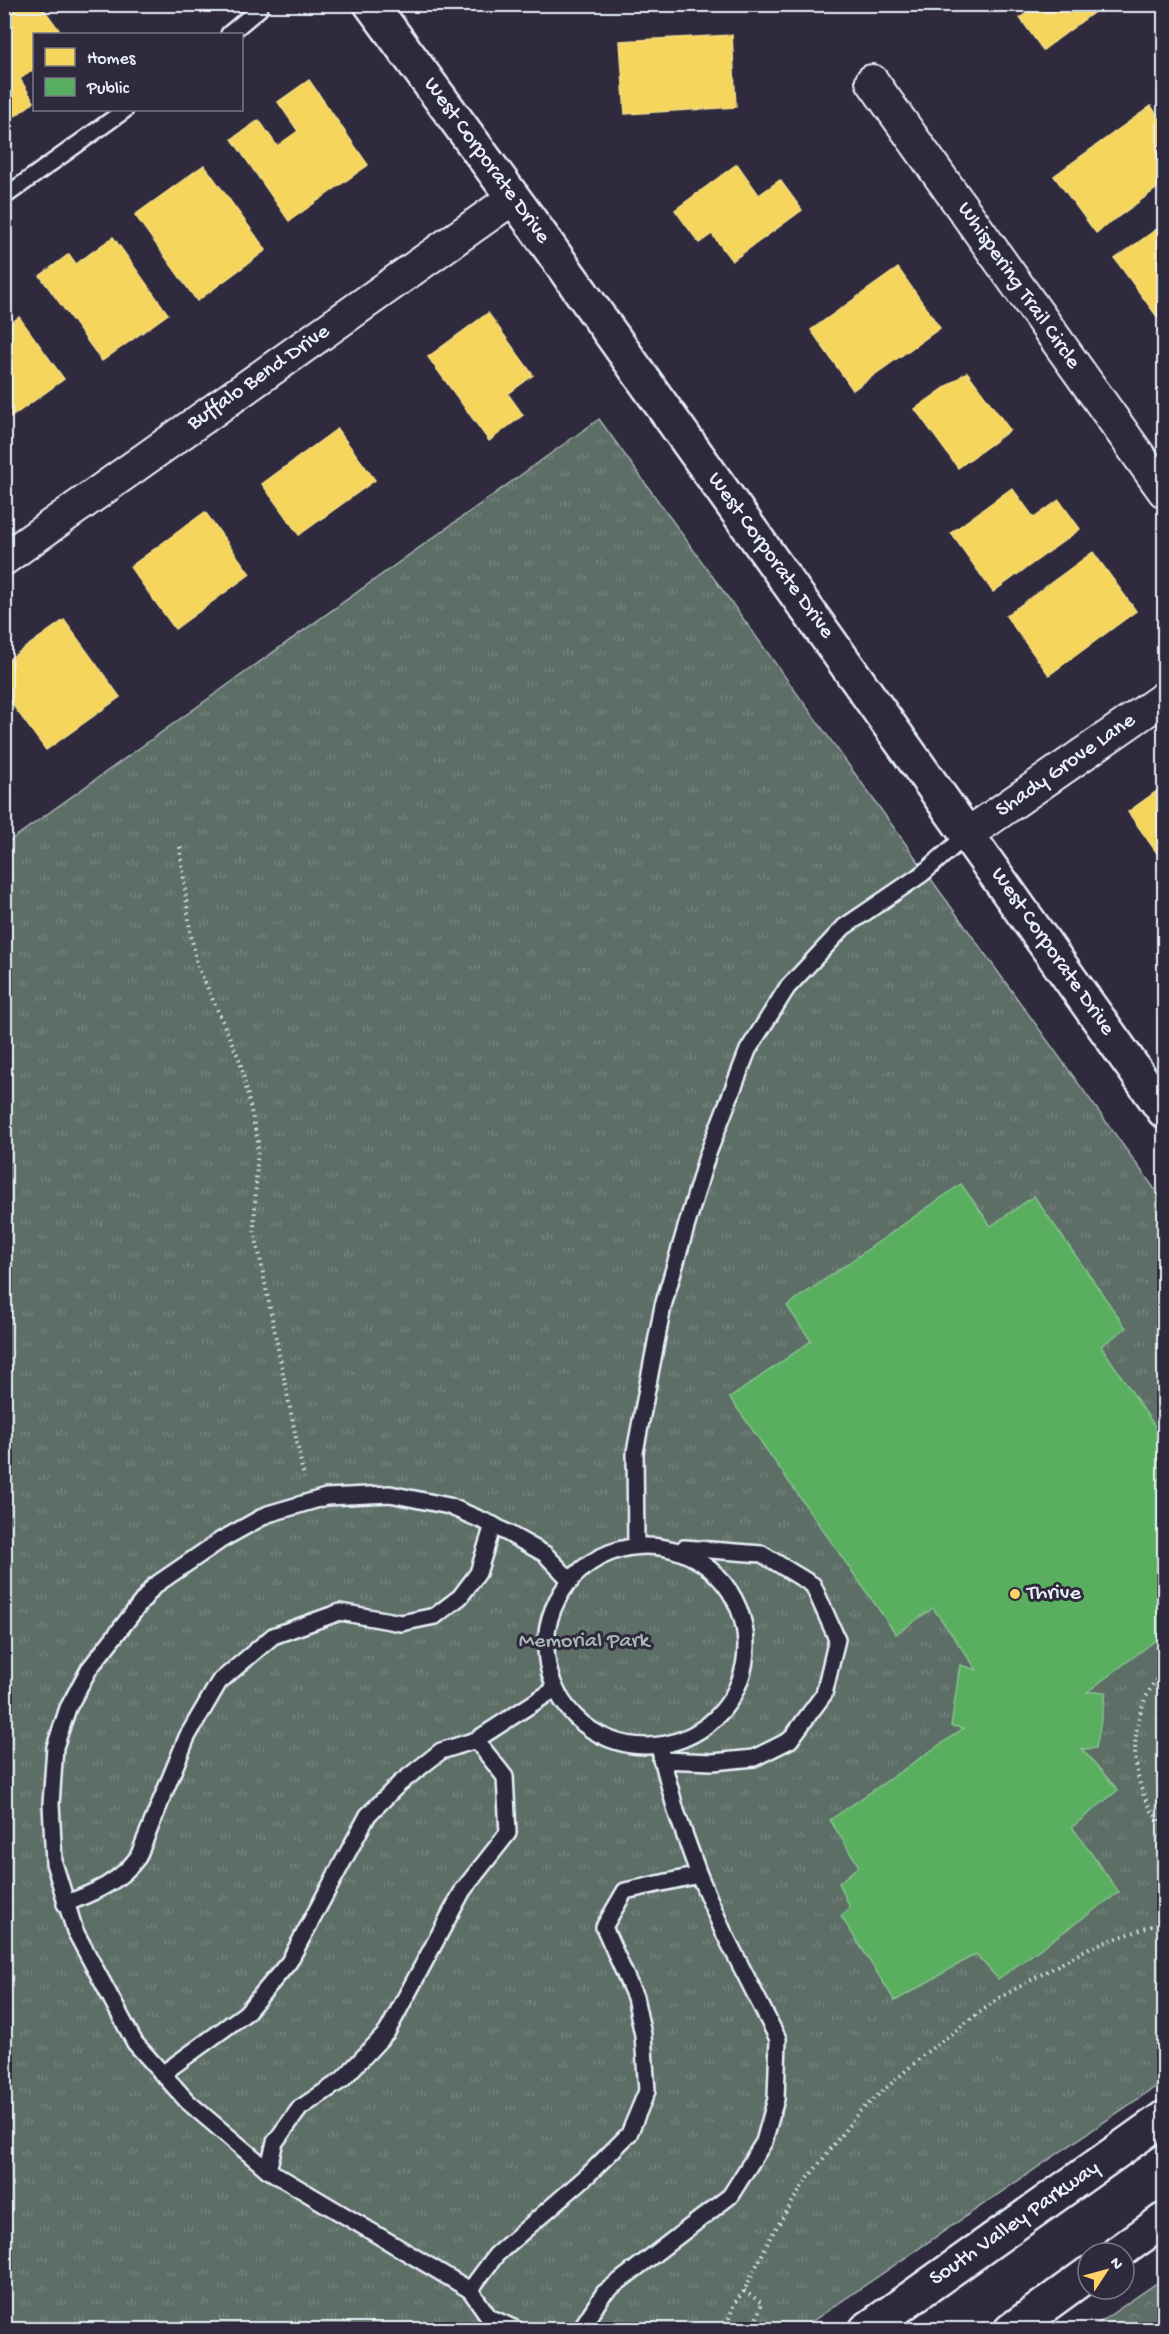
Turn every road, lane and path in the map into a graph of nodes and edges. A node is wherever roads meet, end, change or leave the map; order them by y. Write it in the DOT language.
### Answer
graph roads {
  1 [pos="257,4"];
  2 [pos="371,4"];
  3 [pos="230,33"];
  4 [pos="872,81"];
  5 [pos="124,111"];
  6 [pos="4,197"];
  7 [pos="513,198"];
  8 [pos="1164,491"];
  9 [pos="4,559"];
  10 [pos="1164,698"];
  11 [pos="968,834"];
  12 [pos="180,847"];
  13 [pos="1164,1111"];
  14 [pos="309,1502"];
  15 [pos="494,1525"];
  16 [pos="636,1546"];
  17 [pos="675,1548"];
  18 [pos="571,1581"];
  19 [pos="1164,1670"];
  20 [pos="555,1689"];
  21 [pos="476,1740"];
  22 [pos="660,1754"];
  23 [pos="1164,1827"];
  24 [pos="699,1875"];
  25 [pos="65,1904"];
  26 [pos="1164,1922"];
  27 [pos="162,2074"];
  28 [pos="1164,2118"];
  29 [pos="268,2170"];
  30 [pos="1164,2220"];
  31 [pos="1135,2241"];
  32 [pos="1076,2283"];
  33 [pos="470,2290"];
  34 [pos="744,2291"];
  35 [pos="518,2330"];
  36 [pos="580,2330"];
  37 [pos="724,2330"];
  38 [pos="752,2330"];
  39 [pos="866,2330"];
  40 [pos="1011,2330"];
  1 -- 3 [label="lane"];
  2 -- 7 [label="street, West Corporate Drive"];
  4 -- 8 [label="street, Whispering Trail Circle"];
  5 -- 6 [label="lane"];
  7 -- 9 [label="street, Buffalo Bend Drive"];
  7 -- 11 [label="street, West Corporate Drive"];
  10 -- 11 [label="street, Shady Grove Lane"];
  11 -- 13 [label="street, West Corporate Drive"];
  11 -- 16 [label="lane"];
  12 -- 14 [label="path"];
  14 -- 15 [label="lane"];
  14 -- 25 [label="lane"];
  15 -- 18 [label="lane"];
  15 -- 25 [label="lane"];
  16 -- 17 [label="lane"];
  16 -- 18 [label="lane"];
  17 -- 22 [label="lane"];
  17 -- 22 [label="lane"];
  18 -- 20 [label="lane"];
  19 -- 23 [label="path"];
  20 -- 21 [label="lane"];
  20 -- 22 [label="lane"];
  21 -- 27 [label="lane"];
  21 -- 29 [label="lane"];
  22 -- 24 [label="lane"];
  24 -- 33 [label="lane"];
  24 -- 36 [label="lane"];
  25 -- 27 [label="lane"];
  26 -- 34 [label="path"];
  27 -- 29 [label="lane"];
  28 -- 39 [label="street, South Valley Parkway"];
  29 -- 33 [label="lane"];
  30 -- 31 [label="street"];
  32 -- 40 [label="street"];
  33 -- 35 [label="lane"];
  34 -- 37 [label="path"];
  34 -- 38 [label="path"];
}
